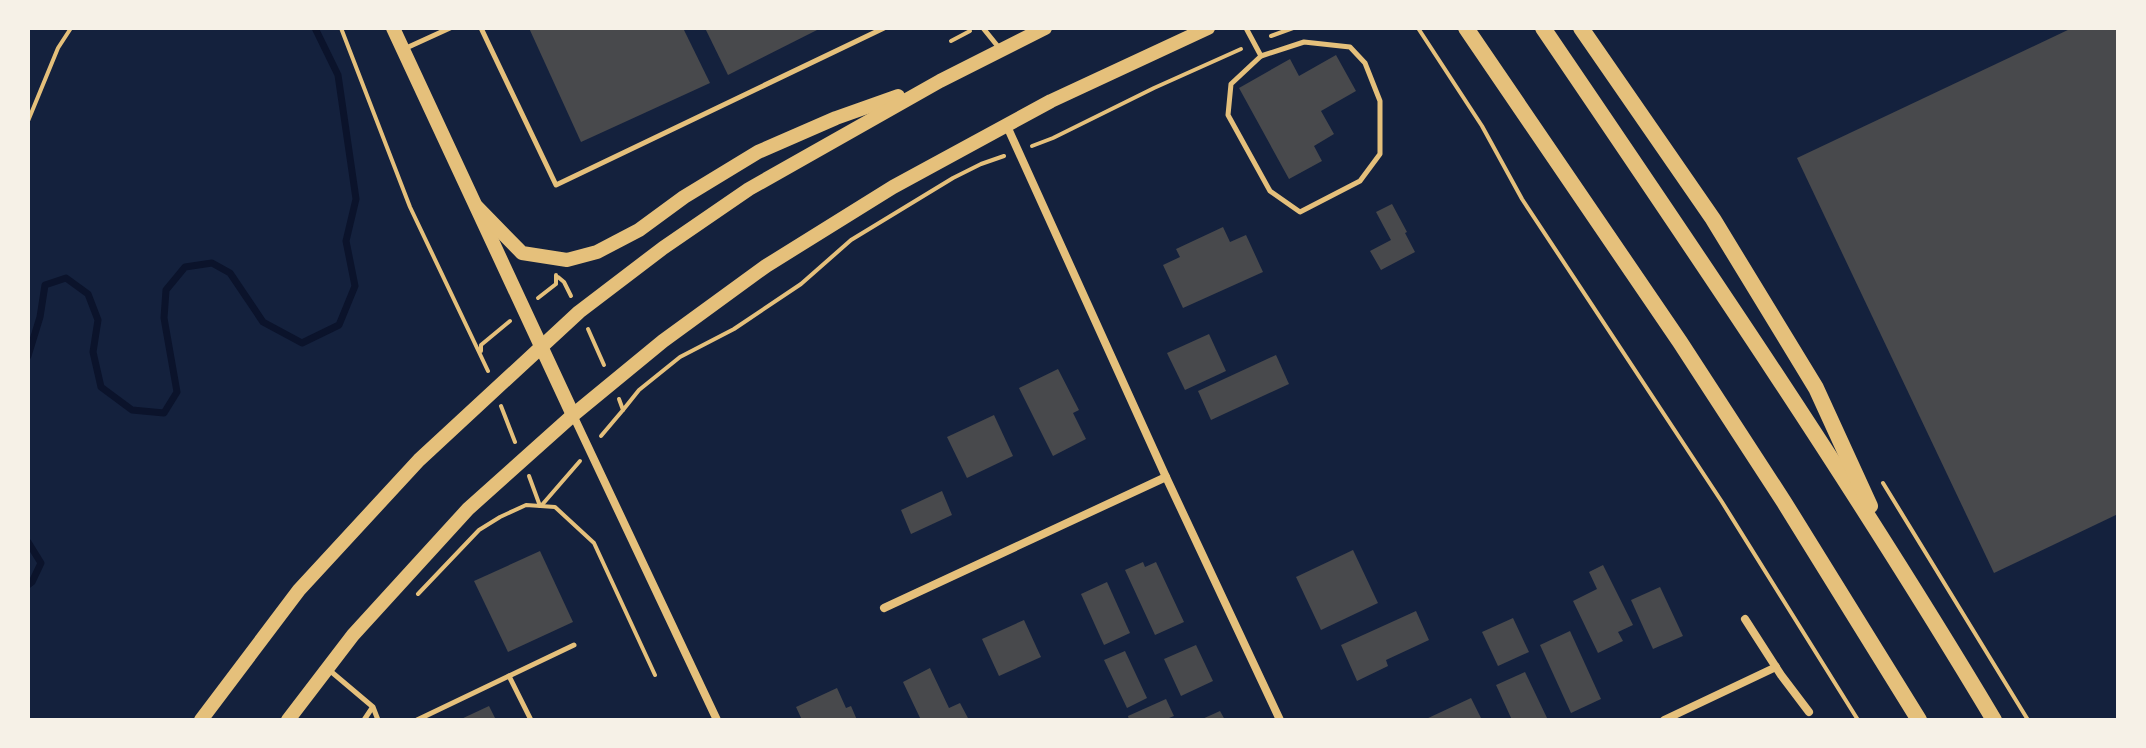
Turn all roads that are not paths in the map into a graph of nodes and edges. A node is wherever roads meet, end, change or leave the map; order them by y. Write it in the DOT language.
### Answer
graph roads {
  1 [pos="393,28"];
  2 [pos="450,28"];
  3 [pos="481,28"];
  4 [pos="884,28"];
  5 [pos="983,28"];
  6 [pos="1045,28"];
  7 [pos="1208,28"];
  8 [pos="1246,28"];
  9 [pos="1466,28"];
  10 [pos="1543,28"];
  11 [pos="1581,28"];
  12 [pos="403,50"];
  13 [pos="1001,50"];
  14 [pos="1261,56"];
  15 [pos="940,81"];
  16 [pos="1006,124"];
  17 [pos="477,207"];
  18 [pos="542,346"];
  19 [pos="573,415"];
  20 [pos="1166,477"];
  21 [pos="1894,558"];
  22 [pos="884,608"];
  23 [pos="1745,619"];
  24 [pos="574,645"];
  25 [pos="1776,667"];
  26 [pos="327,668"];
  27 [pos="509,676"];
  28 [pos="373,707"];
  29 [pos="1809,712"];
  30 [pos="201,720"];
  31 [pos="288,720"];
  32 [pos="364,720"];
  33 [pos="378,720"];
  34 [pos="417,720"];
  35 [pos="531,720"];
  36 [pos="717,720"];
  37 [pos="1280,720"];
  38 [pos="1664,720"];
  39 [pos="1919,720"];
  40 [pos="1994,720"];
  1 -- 12 [label="main road"];
  2 -- 12 [label="lane"];
  3 -- 4 [label="lane"];
  5 -- 13 [label="lane"];
  6 -- 13 [label="main road"];
  7 -- 16 [label="main road"];
  8 -- 14 [label="lane"];
  9 -- 39 [label="main road"];
  10 -- 21 [label="main road"];
  11 -- 21 [label="main road"];
  12 -- 17 [label="main road"];
  13 -- 15 [label="main road"];
  14 -- 14 [label="lane"];
  15 -- 17 [label="main road"];
  15 -- 18 [label="main road"];
  16 -- 19 [label="main road"];
  16 -- 20 [label="street"];
  17 -- 18 [label="main road"];
  18 -- 19 [label="main road"];
  18 -- 30 [label="main road"];
  19 -- 26 [label="main road"];
  19 -- 36 [label="street"];
  20 -- 22 [label="street"];
  20 -- 37 [label="street"];
  21 -- 40 [label="main road"];
  23 -- 25 [label="street"];
  24 -- 27 [label="lane"];
  25 -- 29 [label="street"];
  25 -- 38 [label="street"];
  26 -- 28 [label="lane"];
  26 -- 31 [label="main road"];
  27 -- 34 [label="lane"];
  27 -- 35 [label="lane"];
  28 -- 32 [label="lane"];
  28 -- 33 [label="lane"];
}
